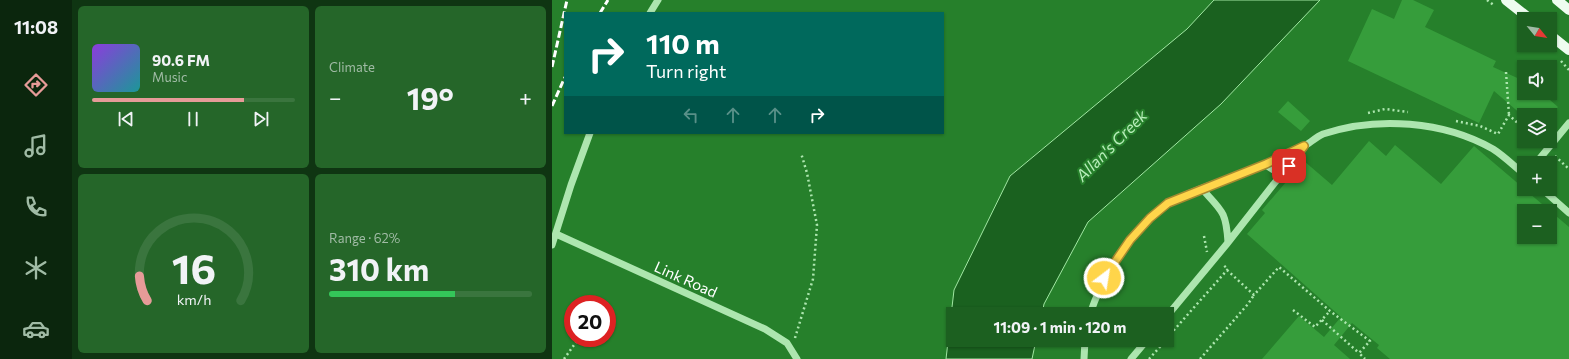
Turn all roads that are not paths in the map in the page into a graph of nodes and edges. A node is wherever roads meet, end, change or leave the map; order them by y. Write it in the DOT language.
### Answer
graph roads {
  1 [pos="658,0"];
  2 [pos="1506,0"];
  3 [pos="1557,0"];
  4 [pos="1569,10"];
  5 [pos="651,12"];
  6 [pos="1521,12"];
  7 [pos="1557,41"];
  8 [pos="1569,50"];
  9 [pos="1569,123"];
  10 [pos="590,134"];
  11 [pos="1304,146"];
  12 [pos="1542,156"];
  13 [pos="1266,164"];
  14 [pos="1517,168"];
  15 [pos="1281,175"];
  16 [pos="1202,189"];
  17 [pos="1550,196"];
  18 [pos="1569,212"];
  19 [pos="556,234"];
  20 [pos="1228,242"];
  21 [pos="552,245"];
  22 [pos="1093,307"];
  23 [pos="1174,308"];
  24 [pos="1085,347"];
  25 [pos="1141,347"];
  26 [pos="797,359"];
  27 [pos="1084,359"];
  28 [pos="1131,359"];
  1 -- 5 [label="street"];
  2 -- 6 [label="main road"];
  3 -- 4 [label="main road"];
  7 -- 8 [label="main road"];
  9 -- 12 [label="street"];
  10 -- 19 [label="street"];
  11 -- 13 [label="street"];
  11 -- 14 [label="street"];
  11 -- 15 [label="street"];
  13 -- 15 [label="street"];
  13 -- 16 [label="street"];
  15 -- 20 [label="street"];
  16 -- 20 [label="street"];
  16 -- 22 [label="street"];
  17 -- 18 [label="street"];
  19 -- 21 [label="street"];
  19 -- 26 [label="street, Link Road"];
  20 -- 23 [label="street"];
  24 -- 27 [label="street"];
  25 -- 28 [label="street"];
}
